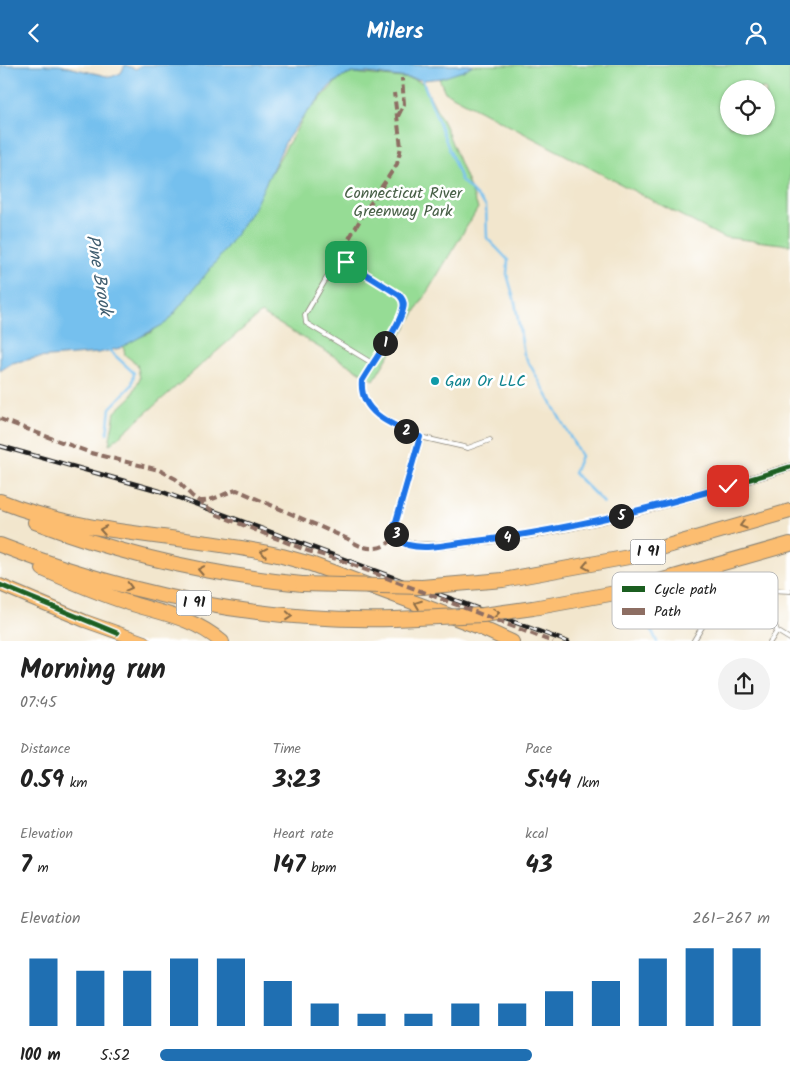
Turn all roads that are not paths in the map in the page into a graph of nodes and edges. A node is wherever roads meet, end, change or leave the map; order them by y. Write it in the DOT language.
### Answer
graph roads {
  1 [pos="372,363"];
  2 [pos="420,437"];
  3 [pos="490,440"];
  4 [pos="790,467"];
  5 [pos="0,501"];
  6 [pos="0,509"];
  7 [pos="790,511"];
  8 [pos="406,544"];
  9 [pos="790,544"];
  10 [pos="0,546"];
  11 [pos="691,572"];
  12 [pos="0,585"];
  13 [pos="612,594"];
  14 [pos="700,629"];
  15 [pos="776,631"];
  16 [pos="122,638"];
  17 [pos="790,639"];
  18 [pos="144,641"];
  19 [pos="222,641"];
  20 [pos="512,641"];
  21 [pos="693,641"];
  22 [pos="770,641"];
  1 -- 1 [label="lane"];
  1 -- 2 [label="lane"];
  2 -- 3 [label="lane"];
  2 -- 8 [label="lane"];
  4 -- 8 [label="street"];
  20 -- 5 [label="highway, one-way"];
  7 -- 6 [label="highway, I 91, one-way, bridge"];
  11 -- 9 [label="highway, I 91, one-way, bridge"];
  10 -- 13 [label="highway, I 91, one-way, bridge"];
  10 -- 19 [label="highway"];
  12 -- 16 [label="main road"];
  14 -- 21 [label="lane"];
  15 -- 17 [label="lane"];
  15 -- 22 [label="lane"];
  16 -- 18 [label="main road"];
}
